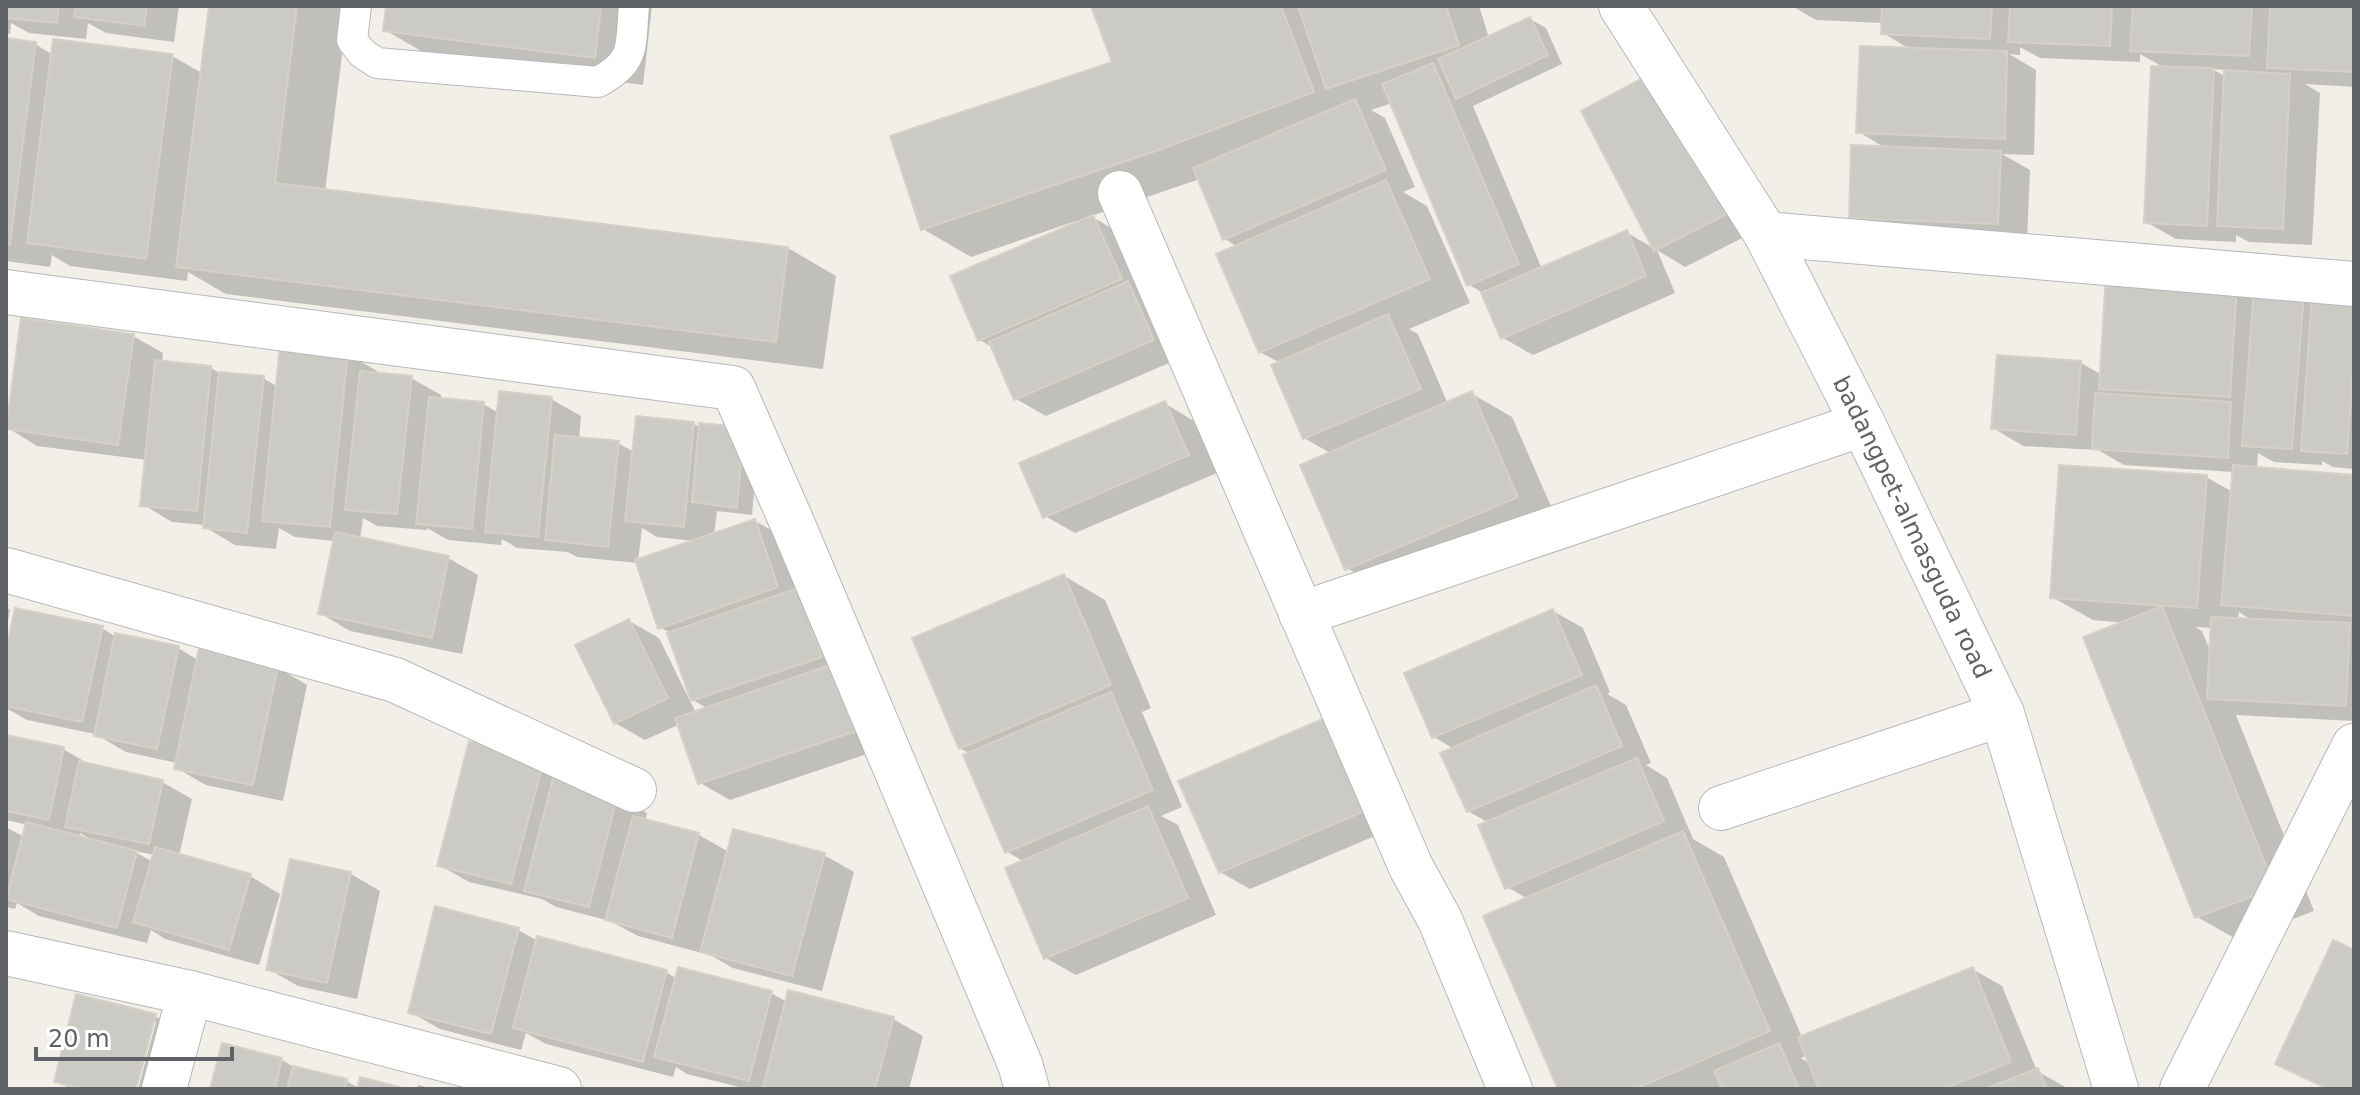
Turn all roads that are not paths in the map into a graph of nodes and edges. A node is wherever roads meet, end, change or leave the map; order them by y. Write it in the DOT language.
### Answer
graph roads {
  1 [pos="356,6"];
  2 [pos="634,6"];
  3 [pos="1621,6"];
  4 [pos="1120,193"];
  5 [pos="1766,234"];
  6 [pos="2354,284"];
  7 [pos="6,292"];
  8 [pos="1863,424"];
  9 [pos="6,570"];
  10 [pos="1301,614"];
  11 [pos="2002,714"];
  12 [pos="2354,746"];
  13 [pos="634,790"];
  14 [pos="1721,808"];
  15 [pos="6,953"];
  16 [pos="190,993"];
  17 [pos="541,1087"];
  18 [pos="164,1089"];
  19 [pos="1027,1089"];
  20 [pos="1510,1089"];
  21 [pos="2116,1089"];
  22 [pos="2182,1089"];
  1 -- 2 [label="lane"];
  3 -- 5 [label="street, badangpet-almasguda road"];
  4 -- 10 [label="street"];
  5 -- 6 [label="street"];
  5 -- 8 [label="street, badangpet-almasguda road"];
  7 -- 19 [label="street"];
  8 -- 10 [label="street"];
  8 -- 11 [label="street, badangpet-almasguda road"];
  9 -- 13 [label="street"];
  10 -- 20 [label="street"];
  11 -- 14 [label="street"];
  11 -- 21 [label="street, badangpet-almasguda road"];
  12 -- 22 [label="street"];
  15 -- 16 [label="street"];
  16 -- 17 [label="street"];
  16 -- 18 [label="street"];
}
